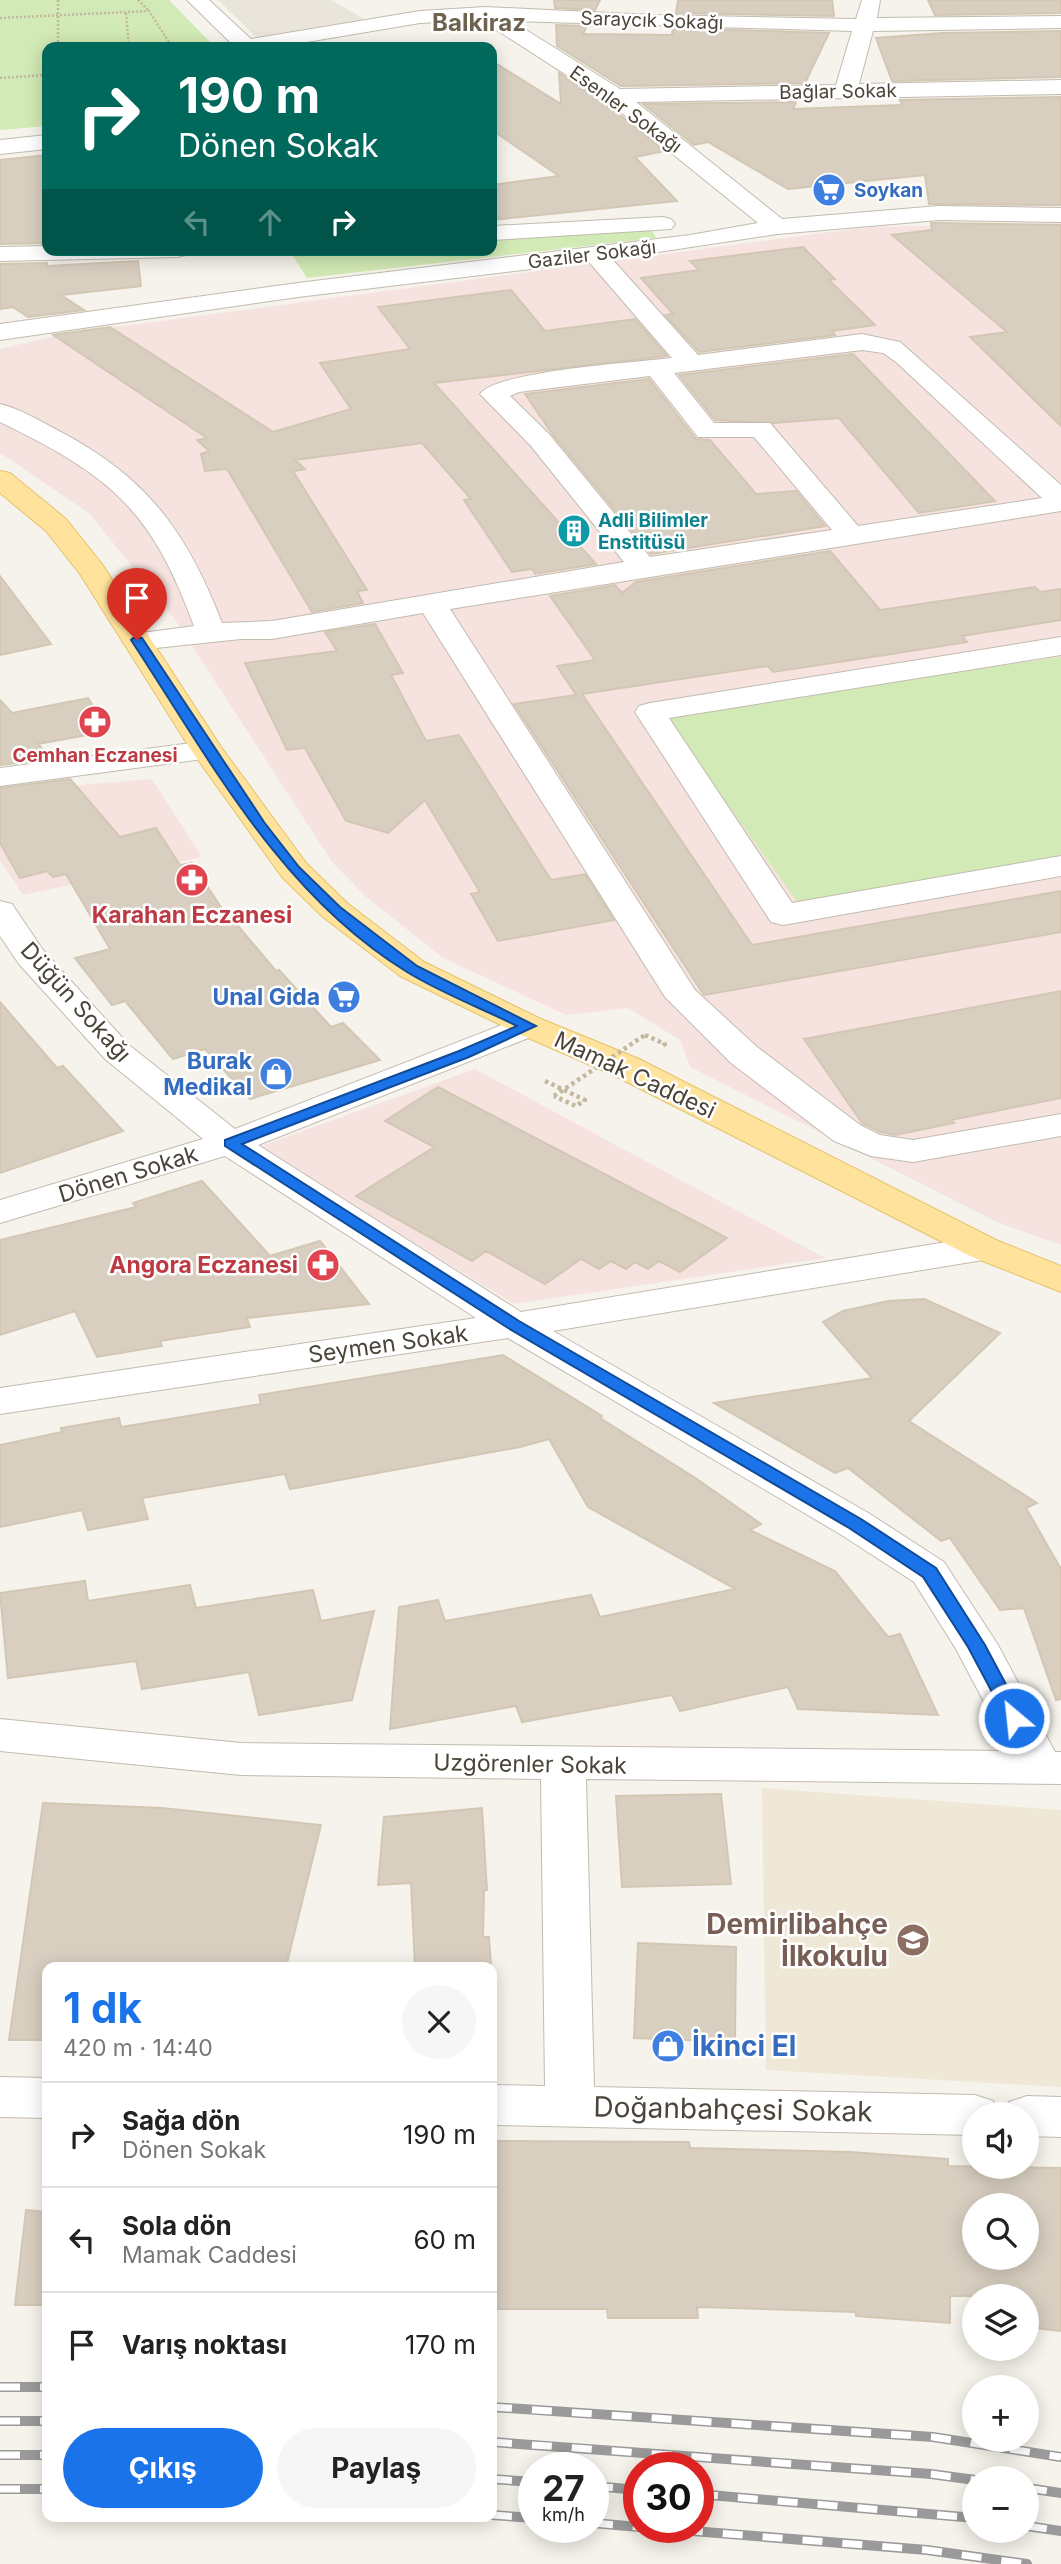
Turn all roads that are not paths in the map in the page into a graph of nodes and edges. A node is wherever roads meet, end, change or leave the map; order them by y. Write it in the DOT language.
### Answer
graph roads {
  1 [pos="197,0"];
  2 [pos="872,0"];
  3 [pos="477,6"];
  4 [pos="631,10"];
  5 [pos="1061,22"];
  6 [pos="864,24"];
  7 [pos="241,42"];
  8 [pos="275,42"];
  9 [pos="1061,87"];
  10 [pos="846,90"];
  11 [pos="615,96"];
  12 [pos="42,142"];
  13 [pos="0,146"];
  14 [pos="1061,215"];
  15 [pos="778,227"];
  16 [pos="497,233"];
  17 [pos="42,253"];
  18 [pos="0,254"];
  19 [pos="595,254"];
  20 [pos="0,332"];
  21 [pos="691,363"];
  22 [pos="656,367"];
  23 [pos="0,412"];
  24 [pos="0,479"];
  25 [pos="1061,502"];
  26 [pos="851,535"];
  27 [pos="643,567"];
  28 [pos="432,604"];
  29 [pos="272,630"];
  30 [pos="211,633"];
  31 [pos="1061,646"];
  32 [pos="145,652"];
  33 [pos="207,750"];
  34 [pos="0,777"];
  35 [pos="1061,866"];
  36 [pos="0,911"];
  37 [pos="15,962"];
  38 [pos="528,1026"];
  39 [pos="1061,1125"];
  40 [pos="230,1143"];
  41 [pos="0,1212"];
  42 [pos="984,1248"];
  43 [pos="1061,1280"];
  44 [pos="514,1325"];
  45 [pos="0,1401"];
  46 [pos="0,1735"];
  47 [pos="563,1765"];
  48 [pos="1050,1767"];
  49 [pos="0,2097"];
  50 [pos="42,2098"];
  51 [pos="497,2105"];
  52 [pos="570,2105"];
  53 [pos="962,2115"];
  54 [pos="1039,2116"];
  55 [pos="1061,2117"];
  1 -- 7 [label="street"];
  2 -- 6 [label="street"];
  3 -- 4 [label="street, Saraycık Sokağı"];
  3 -- 8 [label="street, Saraycık Sokağı"];
  3 -- 11 [label="street, Esenler Sokağı"];
  4 -- 6 [label="street, Saraycık Sokağı"];
  5 -- 6 [label="street, Saraycık Sokağı"];
  6 -- 10 [label="street"];
  9 -- 10 [label="street, Bağlar Sokak"];
  10 -- 11 [label="street, Bağlar Sokak"];
  11 -- 15 [label="street, Esenler Sokağı"];
  12 -- 13 [label="street"];
  14 -- 15 [label="street, Gaziler Sokağı"];
  15 -- 16 [label="street"];
  15 -- 19 [label="street, Gaziler Sokağı"];
  17 -- 18 [label="street"];
  19 -- 20 [label="street, Gaziler Sokağı"];
  19 -- 21 [label="street"];
  21 -- 22 [label="street"];
  21 -- 25 [label="street"];
  22 -- 26 [label="street"];
  22 -- 27 [label="street"];
  23 -- 30 [label="street"];
  24 -- 32 [label="main road, Mamak Caddesi"];
  25 -- 26 [label="street"];
  26 -- 27 [label="street"];
  27 -- 28 [label="street"];
  28 -- 29 [label="street"];
  28 -- 39 [label="street"];
  29 -- 30 [label="street"];
  29 -- 32 [label="street"];
  30 -- 32 [label="street"];
  31 -- 35 [label="street"];
  32 -- 33 [label="main road, Mamak Caddesi"];
  33 -- 34 [label="street"];
  33 -- 38 [label="main road, Mamak Caddesi"];
  36 -- 37 [label="street, Düğün Sokağı"];
  37 -- 40 [label="street, Düğün Sokağı"];
  38 -- 40 [label="street, Dönen Sokak"];
  38 -- 42 [label="main road, Mamak Caddesi"];
  40 -- 41 [label="street, Dönen Sokak"];
  40 -- 44 [label="street, Düğün Sokağı"];
  42 -- 43 [label="main road, Mamak Caddesi"];
  42 -- 44 [label="street, Seymen Sokak"];
  44 -- 45 [label="street, Seymen Sokak"];
  44 -- 48 [label="street, Düğün Sokağı"];
  46 -- 47 [label="street, Uzgörenler Sokak"];
  47 -- 48 [label="street, Uzgörenler Sokak"];
  47 -- 52 [label="street"];
  49 -- 50 [label="street"];
  51 -- 52 [label="street, Doğanbahçesi Sokak"];
  52 -- 53 [label="street, Doğanbahçesi Sokak"];
  54 -- 55 [label="street"];
}
